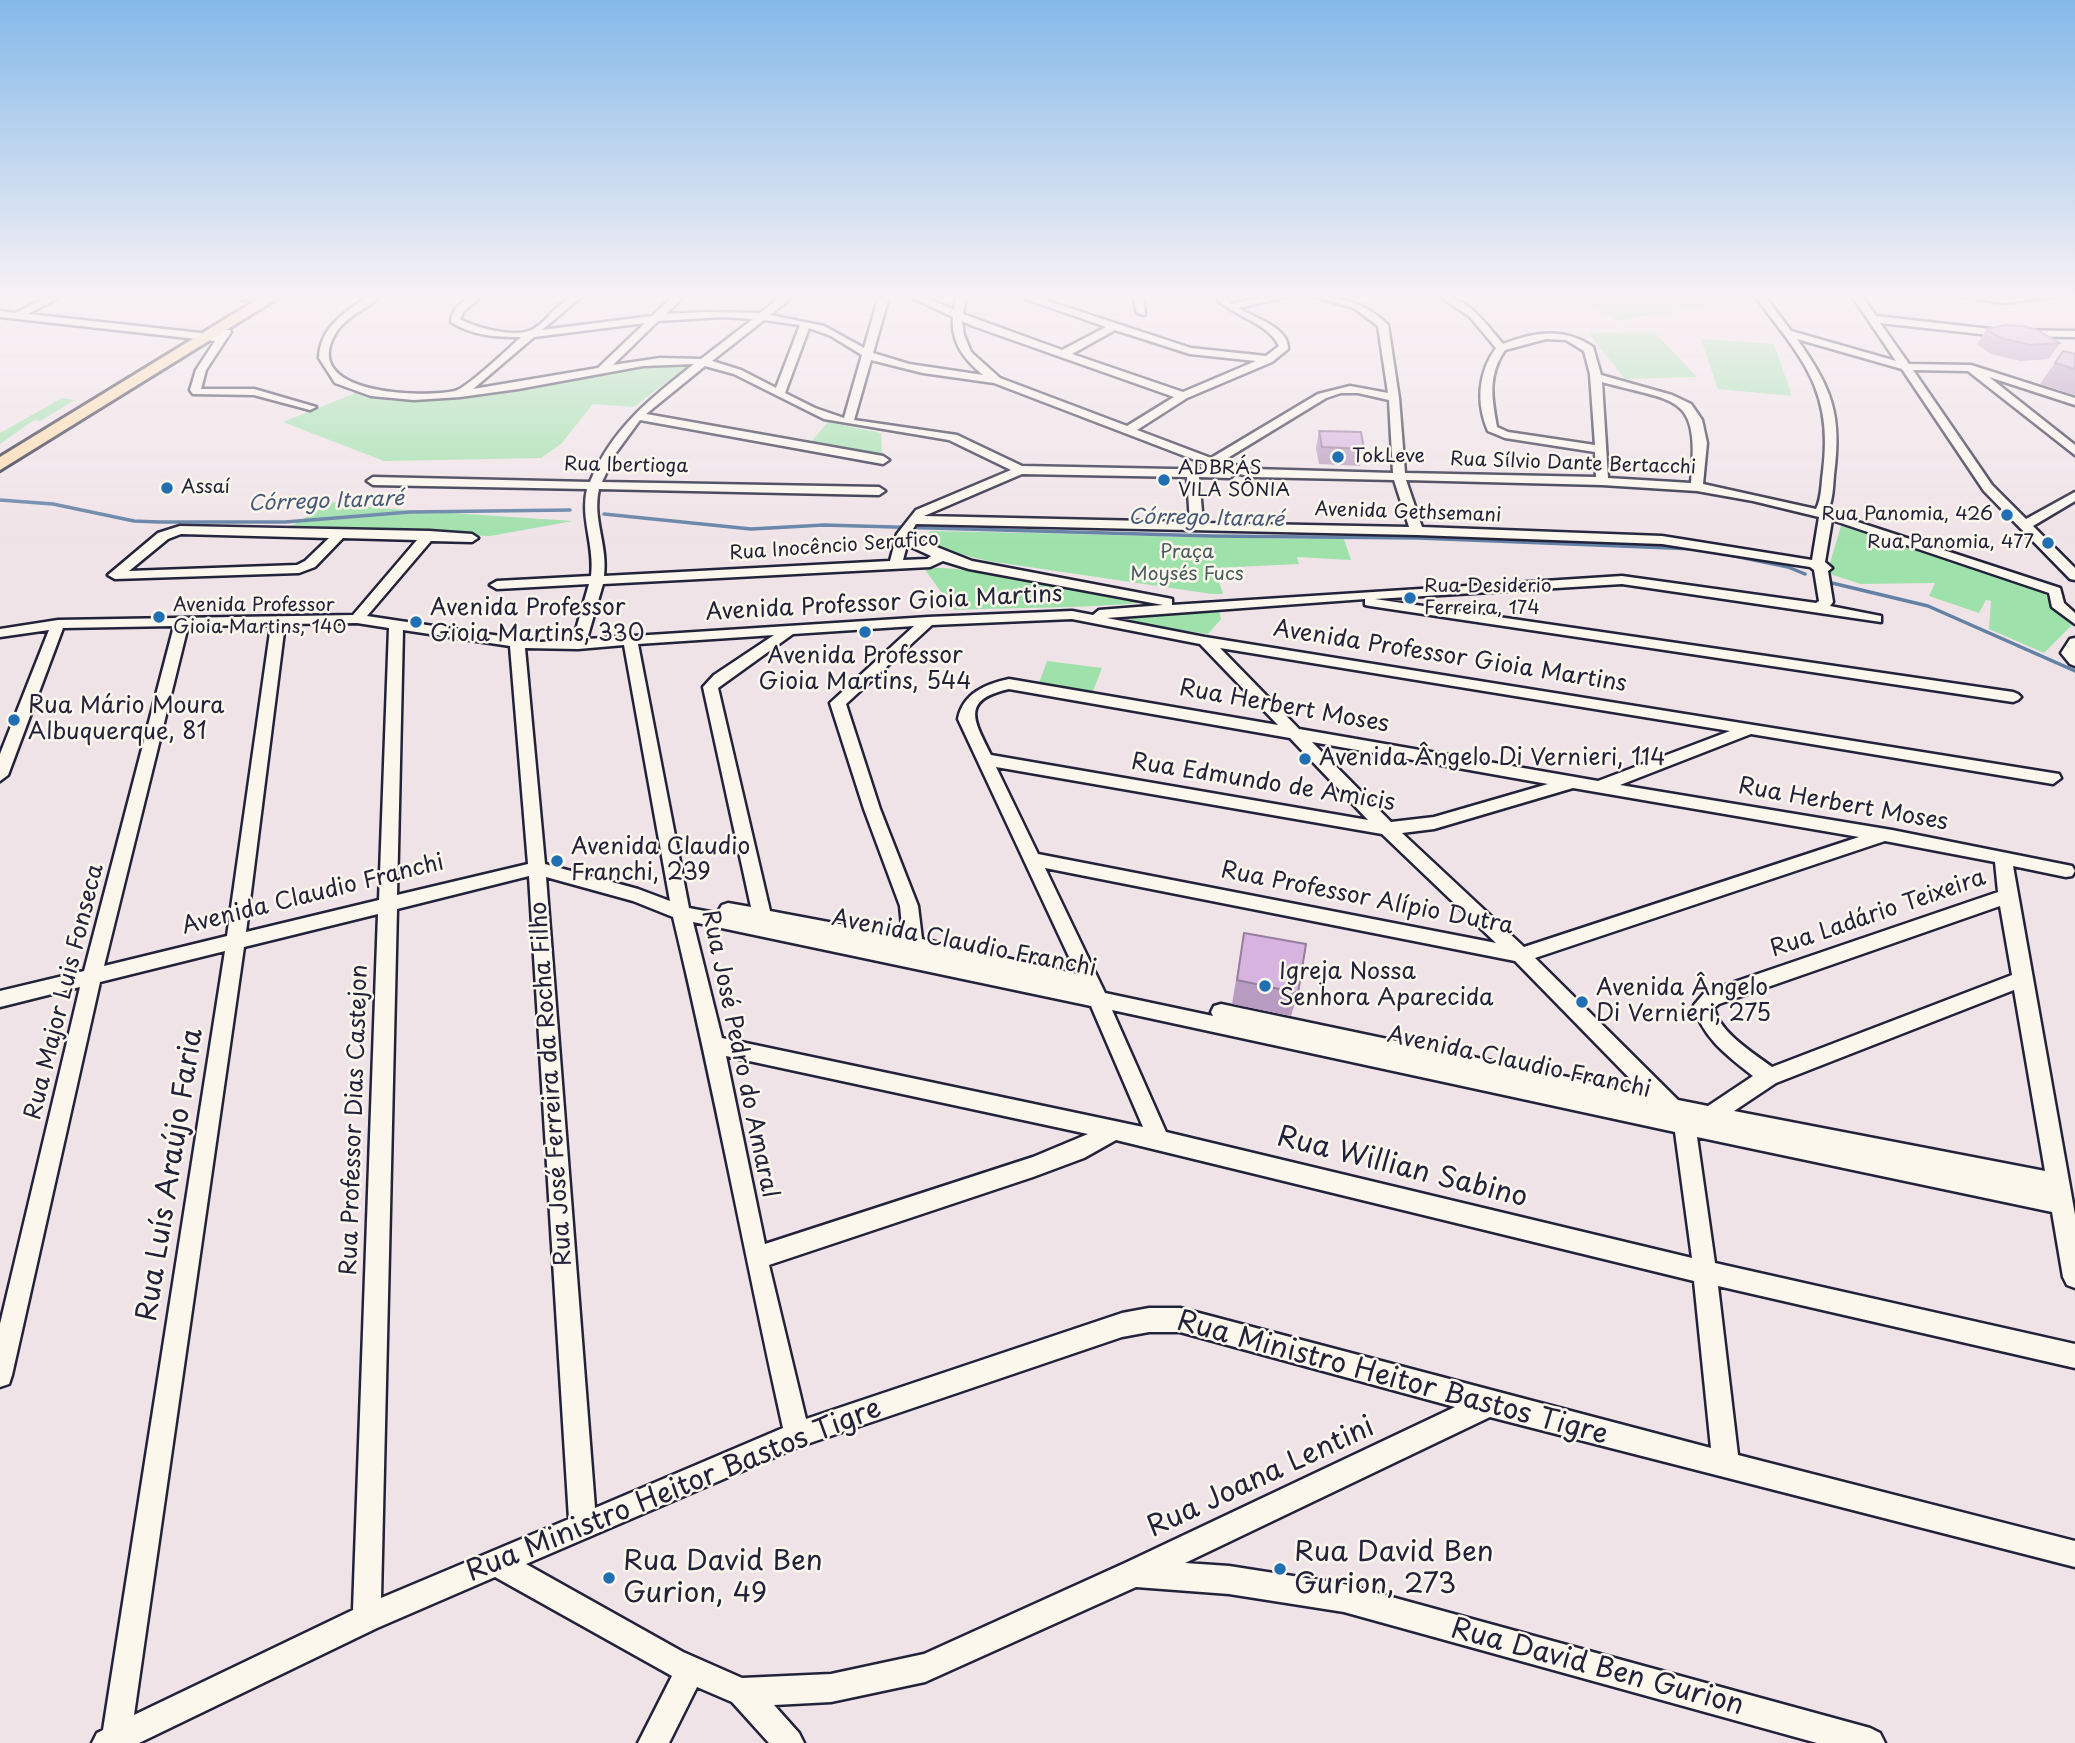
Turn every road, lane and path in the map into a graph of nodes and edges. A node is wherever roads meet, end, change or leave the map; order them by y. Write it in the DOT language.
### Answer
graph roads {
  1 [pos="135,377"];
  2 [pos="142,377"];
  3 [pos="199,377"];
  4 [pos="339,377"];
  5 [pos="479,377"];
  6 [pos="570,377"];
  7 [pos="684,377"];
  8 [pos="751,377"];
  9 [pos="785,377"];
  10 [pos="860,377"];
  11 [pos="979,377"];
  12 [pos="993,377"];
  13 [pos="1130,377"];
  14 [pos="1227,377"];
  15 [pos="1391,377"];
  16 [pos="1485,377"];
  17 [pos="1596,377"];
  18 [pos="1597,377"];
  19 [pos="1815,377"];
  20 [pos="1913,377"];
  21 [pos="1983,377"];
  22 [pos="2006,377"];
  23 [pos="996,380"];
  24 [pos="460,394"];
  25 [pos="779,394"];
  26 [pos="1183,396"];
  27 [pos="1394,398"];
  28 [pos="2075,402"];
  29 [pos="310,407"];
  30 [pos="636,416"];
  31 [pos="848,422"];
  32 [pos="1127,431"];
  33 [pos="1601,449"];
  34 [pos="2075,451"];
  35 [pos="0,454"];
  36 [pos="883,460"];
  37 [pos="1210,462"];
  38 [pos="0,465"];
  39 [pos="1020,470"];
  40 [pos="1253,473"];
  41 [pos="1193,475"];
  42 [pos="1399,477"];
  43 [pos="373,481"];
  44 [pos="1602,481"];
  45 [pos="596,484"];
  46 [pos="1697,487"];
  47 [pos="879,491"];
  48 [pos="2075,496"];
  49 [pos="1824,513"];
  50 [pos="2024,526"];
  51 [pos="1197,527"];
  52 [pos="1417,531"];
  53 [pos="905,532"];
  54 [pos="341,533"];
  55 [pos="429,535"];
  56 [pos="472,538"];
  57 [pos="941,556"];
  58 [pos="896,564"];
  59 [pos="1820,566"];
  60 [pos="2075,576"];
  61 [pos="596,582"];
  62 [pos="2075,583"];
  63 [pos="498,585"];
  64 [pos="2055,591"];
  65 [pos="1339,597"];
  66 [pos="1152,605"];
  67 [pos="1819,608"];
  68 [pos="357,619"];
  69 [pos="1129,619"];
  70 [pos="279,620"];
  71 [pos="1875,620"];
  72 [pos="2075,620"];
  73 [pos="928,621"];
  74 [pos="182,622"];
  75 [pos="396,623"];
  76 [pos="58,624"];
  77 [pos="789,632"];
  78 [pos="0,633"];
  79 [pos="630,641"];
  80 [pos="1205,641"];
  81 [pos="517,642"];
  82 [pos="2075,642"];
  83 [pos="578,645"];
  84 [pos="2075,661"];
  85 [pos="2013,697"];
  86 [pos="1750,729"];
  87 [pos="1291,731"];
  88 [pos="984,759"];
  89 [pos="0,775"];
  90 [pos="2053,778"];
  91 [pos="1572,782"];
  92 [pos="1599,787"];
  93 [pos="1387,829"];
  94 [pos="1885,835"];
  95 [pos="2003,857"];
  96 [pos="1033,859"];
  97 [pos="537,868"];
  98 [pos="2066,871"];
  99 [pos="2007,896"];
  100 [pos="387,906"];
  101 [pos="680,908"];
  102 [pos="763,923"];
  103 [pos="236,941"];
  104 [pos="914,953"];
  105 [pos="1521,955"];
  106 [pos="92,976"];
  107 [pos="2023,979"];
  108 [pos="1094,992"];
  109 [pos="0,999"];
  110 [pos="714,1045"];
  111 [pos="1769,1077"];
  112 [pos="1670,1105"];
  113 [pos="1710,1124"];
  114 [pos="1685,1126"];
  115 [pos="1116,1130"];
  116 [pos="1159,1140"];
  117 [pos="2060,1194"];
  118 [pos="756,1258"];
  119 [pos="1705,1272"];
  120 [pos="2075,1277"];
  121 [pos="2075,1356"];
  122 [pos="0,1375"];
  123 [pos="1489,1404"];
  124 [pos="797,1435"];
  125 [pos="1726,1466"];
  126 [pos="583,1527"];
  127 [pos="2075,1554"];
  128 [pos="497,1563"];
  129 [pos="1135,1573"];
  130 [pos="367,1618"];
  131 [pos="691,1670"];
  132 [pos="742,1692"];
  133 [pos="112,1741"];
  134 [pos="653,1743"];
  135 [pos="789,1743"];
  136 [pos="1870,1743"];
  1 -- 35 [label="highway"];
  2 -- 38 [label="highway"];
  3 -- 29 [label="street"];
  4 -- 24 [label="street"];
  5 -- 24 [label="street"];
  6 -- 24 [label="street"];
  7 -- 30 [label="street"];
  8 -- 25 [label="street"];
  9 -- 25 [label="street"];
  10 -- 31 [label="street"];
  11 -- 23 [label="street"];
  12 -- 23 [label="street, Rua Sílvio Dante Bertacchi"];
  13 -- 26 [label="street"];
  14 -- 26 [label="street"];
  15 -- 27 [label="street"];
  16 -- 33 [label="street"];
  17 -- 33 [label="street"];
  18 -- 46 [label="street"];
  19 -- 49 [label="street"];
  20 -- 50 [label="street"];
  21 -- 34 [label="street"];
  22 -- 28 [label="street"];
  23 -- 32 [label="street, Rua Sílvio Dante Bertacchi"];
  25 -- 31 [label="street"];
  26 -- 32 [label="street"];
  27 -- 37 [label="street"];
  27 -- 42 [label="street"];
  30 -- 36 [label="street"];
  30 -- 45 [label="street"];
  31 -- 39 [label="street"];
  32 -- 37 [label="street, Rua Sílvio Dante Bertacchi"];
  33 -- 44 [label="street"];
  37 -- 40 [label="street, Rua Sílvio Dante Bertacchi"];
  37 -- 41 [label="street"];
  39 -- 41 [label="street"];
  39 -- 53 [label="street"];
  40 -- 41 [label="street"];
  40 -- 42 [label="street, Rua Sílvio Dante Bertacchi"];
  41 -- 51 [label="street"];
  42 -- 44 [label="street, Rua Sílvio Dante Bertacchi"];
  42 -- 52 [label="street"];
  43 -- 45 [label="street, Rua Ibertioga"];
  44 -- 46 [label="street, Rua Sílvio Dante Bertacchi"];
  45 -- 47 [label="street, Rua Ibertioga"];
  45 -- 61 [label="street"];
  46 -- 49 [label="street, Rua Sílvio Dante Bertacchi"];
  48 -- 50 [label="street"];
  49 -- 59 [label="street"];
  49 -- 64 [label="street, Rua Sílvio Dante Bertacchi"];
  50 -- 60 [label="street"];
  51 -- 52 [label="street, Avenida Gethsemani"];
  51 -- 53 [label="street, Avenida Gethsemani"];
  52 -- 59 [label="street, Avenida Gethsemani"];
  53 -- 57 [label="street"];
  53 -- 58 [label="street"];
  54 -- 54 [label="street"];
  54 -- 55 [label="street"];
  55 -- 56 [label="street"];
  55 -- 68 [label="street"];
  57 -- 58 [label="street, Rua Inocêncio Serafico"];
  57 -- 66 [label="street, Rua Inocêncio Serafico"];
  58 -- 61 [label="street, Rua Inocêncio Serafico"];
  59 -- 67 [label="street"];
  61 -- 63 [label="street, Rua Inocêncio Serafico"];
  61 -- 83 [label="street"];
  62 -- 64 [label="street"];
  64 -- 72 [label="street"];
  65 -- 66 [label="street"];
  65 -- 67 [label="street"];
  65 -- 85 [label="street"];
  66 -- 69 [label="street"];
  67 -- 71 [label="street"];
  68 -- 70 [label="street, Avenida Professor Gioia Martins"];
  68 -- 75 [label="street, Avenida Professor Gioia Martins"];
  69 -- 73 [label="street, Avenida Professor Gioia Martins"];
  69 -- 80 [label="street, Avenida Professor Gioia Martins"];
  70 -- 74 [label="street, Avenida Professor Gioia Martins"];
  70 -- 103 [label="street, Rua Luís Araújo Faria"];
  73 -- 77 [label="street, Avenida Professor Gioia Martins"];
  73 -- 104 [label="street"];
  74 -- 76 [label="street, Avenida Professor Gioia Martins"];
  74 -- 106 [label="street, Rua Major Luis Fonseca"];
  75 -- 81 [label="street, Avenida Professor Gioia Martins"];
  75 -- 100 [label="street, Rua Professor Dias Castejon"];
  76 -- 78 [label="street, Avenida Professor Gioia Martins"];
  76 -- 89 [label="street"];
  77 -- 79 [label="street, Avenida Professor Gioia Martins"];
  77 -- 102 [label="street"];
  79 -- 83 [label="street, Avenida Professor Gioia Martins"];
  79 -- 101 [label="street, Rua José Pedro do Amaral"];
  80 -- 86 [label="street, Avenida Professor Gioia Martins"];
  80 -- 87 [label="street"];
  81 -- 83 [label="street, Avenida Professor Gioia Martins"];
  81 -- 97 [label="street, Rua José Ferreira da Rocha Filho"];
  82 -- 84 [label="street"];
  86 -- 90 [label="street, Avenida Professor Gioia Martins"];
  86 -- 92 [label="street"];
  87 -- 88 [label="street, Rua Herbert Moses"];
  87 -- 91 [label="street, Rua Herbert Moses"];
  87 -- 93 [label="street"];
  88 -- 93 [label="street, Rua Edmundo de Amicis"];
  88 -- 96 [label="street, Rua Herbert Moses"];
  91 -- 92 [label="street, Rua Herbert Moses"];
  91 -- 93 [label="street, Rua Edmundo de Amicis"];
  92 -- 94 [label="street, Rua Herbert Moses"];
  93 -- 105 [label="street"];
  94 -- 95 [label="street, Rua Herbert Moses"];
  94 -- 105 [label="street, Rua Professor Alípio Dutra"];
  95 -- 98 [label="street, Rua Herbert Moses"];
  95 -- 99 [label="street"];
  96 -- 105 [label="street, Rua Professor Alípio Dutra"];
  96 -- 108 [label="street, Rua Herbert Moses"];
  97 -- 100 [label="street, Avenida Claudio Franchi"];
  97 -- 101 [label="street, Avenida Claudio Franchi"];
  97 -- 126 [label="street, Rua José Ferreira da Rocha Filho"];
  99 -- 107 [label="street"];
  99 -- 111 [label="street, Rua Ladário Teixeira"];
  100 -- 103 [label="street, Avenida Claudio Franchi"];
  100 -- 130 [label="street, Rua Professor Dias Castejon"];
  101 -- 102 [label="street, Avenida Claudio Franchi"];
  101 -- 110 [label="street, Rua José Pedro do Amaral"];
  102 -- 104 [label="street, Avenida Claudio Franchi"];
  103 -- 106 [label="street, Avenida Claudio Franchi"];
  103 -- 133 [label="street, Rua Luís Araújo Faria"];
  104 -- 108 [label="street, Avenida Claudio Franchi"];
  105 -- 112 [label="street"];
  106 -- 109 [label="street, Avenida Claudio Franchi"];
  106 -- 122 [label="street, Rua Major Luis Fonseca"];
  107 -- 111 [label="street"];
  107 -- 117 [label="street"];
  108 -- 112 [label="street, Avenida Claudio Franchi"];
  108 -- 114 [label="street, Avenida Claudio Franchi"];
  108 -- 116 [label="street, Rua Herbert Moses"];
  110 -- 115 [label="street, Rua Willian Sabino"];
  110 -- 118 [label="street, Rua José Pedro do Amaral"];
  111 -- 113 [label="street"];
  112 -- 113 [label="street, Avenida Claudio Franchi"];
  112 -- 114 [label="street"];
  113 -- 114 [label="street, Avenida Claudio Franchi"];
  113 -- 117 [label="street, Avenida Claudio Franchi"];
  114 -- 119 [label="street"];
  115 -- 116 [label="street, Rua Willian Sabino"];
  115 -- 118 [label="street"];
  116 -- 119 [label="street, Rua Willian Sabino"];
  117 -- 120 [label="street"];
  118 -- 124 [label="street, Rua José Pedro do Amaral"];
  119 -- 121 [label="street, Rua Willian Sabino"];
  119 -- 125 [label="street"];
  123 -- 124 [label="street, Rua Ministro Heitor Bastos Tigre"];
  123 -- 125 [label="street, Rua Ministro Heitor Bastos Tigre"];
  123 -- 129 [label="street, Rua Joana Lentini"];
  124 -- 126 [label="street, Rua Ministro Heitor Bastos Tigre"];
  125 -- 127 [label="street, Rua Ministro Heitor Bastos Tigre"];
  126 -- 128 [label="street, Rua Ministro Heitor Bastos Tigre"];
  128 -- 130 [label="street, Rua Ministro Heitor Bastos Tigre"];
  128 -- 131 [label="street, Rua David Ben Gurion"];
  129 -- 132 [label="street, Rua David Ben Gurion"];
  129 -- 136 [label="street, Rua David Ben Gurion"];
  130 -- 133 [label="street, Rua Ministro Heitor Bastos Tigre"];
  131 -- 132 [label="street, Rua David Ben Gurion"];
  131 -- 134 [label="street"];
  132 -- 135 [label="street"];
}
